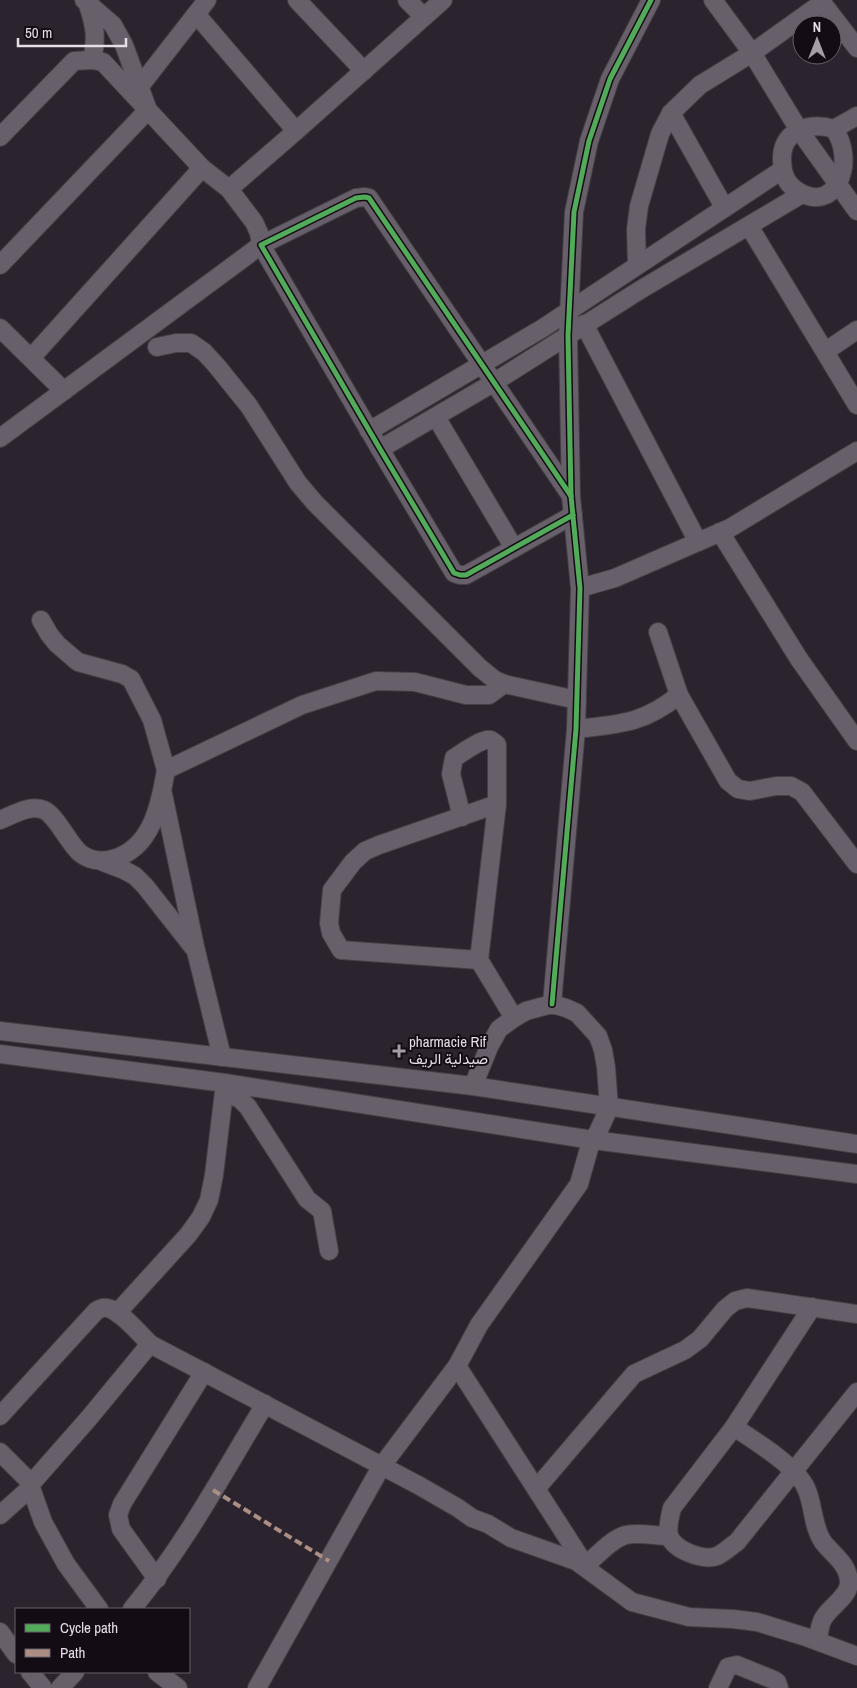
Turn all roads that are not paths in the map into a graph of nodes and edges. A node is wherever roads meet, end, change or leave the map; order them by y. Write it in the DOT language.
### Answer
graph roads {
  1 [pos="297,0"];
  2 [pos="408,0"];
  3 [pos="443,0"];
  4 [pos="651,0"];
  5 [pos="713,0"];
  6 [pos="86,2"];
  7 [pos="821,2"];
  8 [pos="202,7"];
  9 [pos="424,17"];
  10 [pos="857,48"];
  11 [pos="752,53"];
  12 [pos="92,60"];
  13 [pos="364,71"];
  14 [pos="140,86"];
  15 [pos="148,110"];
  16 [pos="671,113"];
  17 [pos="857,116"];
  18 [pos="834,129"];
  19 [pos="799,130"];
  20 [pos="296,132"];
  21 [pos="0,137"];
  22 [pos="855,156"];
  23 [pos="202,168"];
  24 [pos="782,170"];
  25 [pos="228,189"];
  26 [pos="840,189"];
  27 [pos="802,194"];
  28 [pos="724,208"];
  29 [pos="857,211"];
  30 [pos="749,226"];
  31 [pos="261,245"];
  32 [pos="637,264"];
  33 [pos="0,265"];
  34 [pos="569,311"];
  35 [pos="584,324"];
  36 [pos="0,328"];
  37 [pos="857,330"];
  38 [pos="568,336"];
  39 [pos="157,346"];
  40 [pos="826,351"];
  41 [pos="30,358"];
  42 [pos="482,366"];
  43 [pos="494,383"];
  44 [pos="64,391"];
  45 [pos="857,405"];
  46 [pos="436,417"];
  47 [pos="369,431"];
  48 [pos="0,438"];
  49 [pos="380,449"];
  50 [pos="857,451"];
  51 [pos="571,496"];
  52 [pos="573,515"];
  53 [pos="720,532"];
  54 [pos="698,542"];
  55 [pos="514,548"];
  56 [pos="580,588"];
  57 [pos="41,620"];
  58 [pos="658,632"];
  59 [pos="504,684"];
  60 [pos="679,695"];
  61 [pos="577,700"];
  62 [pos="576,729"];
  63 [pos="857,741"];
  64 [pos="166,770"];
  65 [pos="162,791"];
  66 [pos="497,804"];
  67 [pos="462,817"];
  68 [pos="0,820"];
  69 [pos="103,862"];
  70 [pos="857,864"];
  71 [pos="196,951"];
  72 [pos="479,960"];
  73 [pos="552,1004"];
  74 [pos="514,1018"];
  75 [pos="0,1030"];
  76 [pos="0,1054"];
  77 [pos="222,1057"];
  78 [pos="473,1086"];
  79 [pos="224,1088"];
  80 [pos="609,1108"];
  81 [pos="593,1140"];
  82 [pos="857,1144"];
  83 [pos="857,1174"];
  84 [pos="329,1251"];
  85 [pos="812,1307"];
  86 [pos="117,1313"];
  87 [pos="857,1314"];
  88 [pos="150,1344"];
  89 [pos="457,1366"];
  90 [pos="204,1372"];
  91 [pos="857,1392"];
  92 [pos="265,1404"];
  93 [pos="0,1416"];
  94 [pos="734,1427"];
  95 [pos="0,1452"];
  96 [pos="381,1467"];
  97 [pos="793,1470"];
  98 [pos="30,1485"];
  99 [pos="536,1490"];
  100 [pos="0,1515"];
  101 [pos="669,1536"];
  102 [pos="585,1566"];
  103 [pos="157,1579"];
  104 [pos="98,1608"];
  105 [pos="133,1608"];
  106 [pos="0,1632"];
  107 [pos="818,1641"];
  108 [pos="15,1653"];
  109 [pos="857,1656"];
  110 [pos="31,1673"];
  111 [pos="74,1673"];
  112 [pos="158,1673"];
  113 [pos="43,1688"];
  114 [pos="60,1688"];
  115 [pos="178,1688"];
  116 [pos="258,1688"];
  117 [pos="718,1688"];
  118 [pos="778,1688"];
  1 -- 13 [label="street"];
  2 -- 9 [label="street"];
  3 -- 9 [label="street"];
  4 -- 34 [label="street"];
  5 -- 11 [label="street"];
  6 -- 12 [label="street"];
  6 -- 14 [label="street"];
  7 -- 10 [label="street"];
  7 -- 11 [label="street"];
  8 -- 14 [label="street"];
  8 -- 20 [label="street"];
  9 -- 13 [label="street"];
  11 -- 16 [label="street"];
  11 -- 19 [label="street"];
  12 -- 15 [label="street"];
  12 -- 21 [label="street"];
  13 -- 20 [label="street"];
  14 -- 15 [label="street"];
  15 -- 23 [label="street"];
  15 -- 33 [label="street"];
  16 -- 28 [label="street"];
  16 -- 32 [label="street"];
  17 -- 18 [label="street"];
  18 -- 19 [label="street"];
  18 -- 22 [label="street"];
  19 -- 24 [label="street"];
  19 -- 26 [label="street"];
  20 -- 25 [label="street"];
  22 -- 26 [label="street"];
  23 -- 25 [label="street"];
  23 -- 41 [label="street"];
  24 -- 27 [label="street"];
  24 -- 28 [label="street"];
  25 -- 31 [label="street"];
  26 -- 27 [label="street"];
  26 -- 29 [label="street"];
  27 -- 30 [label="street"];
  28 -- 32 [label="street"];
  30 -- 35 [label="street"];
  30 -- 40 [label="street"];
  31 -- 42 [label="street"];
  31 -- 44 [label="street"];
  31 -- 47 [label="street"];
  32 -- 34 [label="street"];
  34 -- 38 [label="street"];
  34 -- 42 [label="street"];
  35 -- 38 [label="street"];
  35 -- 54 [label="street"];
  36 -- 41 [label="street"];
  37 -- 40 [label="street"];
  38 -- 43 [label="street"];
  38 -- 51 [label="street"];
  39 -- 59 [label="street"];
  40 -- 45 [label="street"];
  41 -- 44 [label="street"];
  42 -- 43 [label="street"];
  42 -- 47 [label="street"];
  43 -- 46 [label="street"];
  43 -- 51 [label="street"];
  44 -- 48 [label="street"];
  46 -- 49 [label="street"];
  46 -- 55 [label="street"];
  47 -- 49 [label="street"];
  49 -- 55 [label="street"];
  50 -- 53 [label="street"];
  51 -- 52 [label="street"];
  52 -- 55 [label="street"];
  52 -- 56 [label="street"];
  53 -- 54 [label="street"];
  53 -- 63 [label="street"];
  54 -- 56 [label="street"];
  56 -- 61 [label="street"];
  57 -- 64 [label="street"];
  58 -- 60 [label="street"];
  59 -- 61 [label="street"];
  59 -- 64 [label="street"];
  60 -- 62 [label="street"];
  60 -- 70 [label="street"];
  61 -- 62 [label="street"];
  62 -- 73 [label="street"];
  64 -- 65 [label="street"];
  65 -- 69 [label="street"];
  65 -- 71 [label="street"];
  66 -- 67 [label="street"];
  66 -- 67 [label="street"];
  66 -- 72 [label="street"];
  67 -- 72 [label="street"];
  68 -- 69 [label="street"];
  69 -- 71 [label="street"];
  71 -- 77 [label="street"];
  72 -- 74 [label="street"];
  73 -- 74 [label="street"];
  73 -- 80 [label="street"];
  74 -- 78 [label="street"];
  75 -- 77 [label="street"];
  76 -- 79 [label="street"];
  77 -- 78 [label="street"];
  78 -- 80 [label="street"];
  79 -- 81 [label="street"];
  79 -- 84 [label="street"];
  79 -- 86 [label="street"];
  80 -- 81 [label="street"];
  80 -- 82 [label="street"];
  81 -- 83 [label="street"];
  81 -- 89 [label="street"];
  85 -- 87 [label="street"];
  85 -- 94 [label="street"];
  85 -- 99 [label="street"];
  86 -- 88 [label="street"];
  86 -- 93 [label="street"];
  88 -- 90 [label="street"];
  88 -- 98 [label="street"];
  89 -- 96 [label="street"];
  89 -- 99 [label="street"];
  90 -- 92 [label="street"];
  90 -- 103 [label="street"];
  91 -- 97 [label="street"];
  92 -- 96 [label="street"];
  92 -- 103 [label="street"];
  94 -- 97 [label="street"];
  94 -- 101 [label="street"];
  95 -- 98 [label="street"];
  96 -- 102 [label="street"];
  96 -- 116 [label="street"];
  97 -- 101 [label="street"];
  97 -- 107 [label="street"];
  98 -- 100 [label="street"];
  98 -- 104 [label="street"];
  99 -- 102 [label="street"];
  101 -- 102 [label="street"];
  102 -- 107 [label="street"];
  103 -- 105 [label="street"];
  106 -- 108 [label="street"];
  107 -- 109 [label="street"];
  110 -- 113 [label="street"];
  111 -- 114 [label="street"];
  112 -- 115 [label="street"];
  117 -- 118 [label="street"];
}
